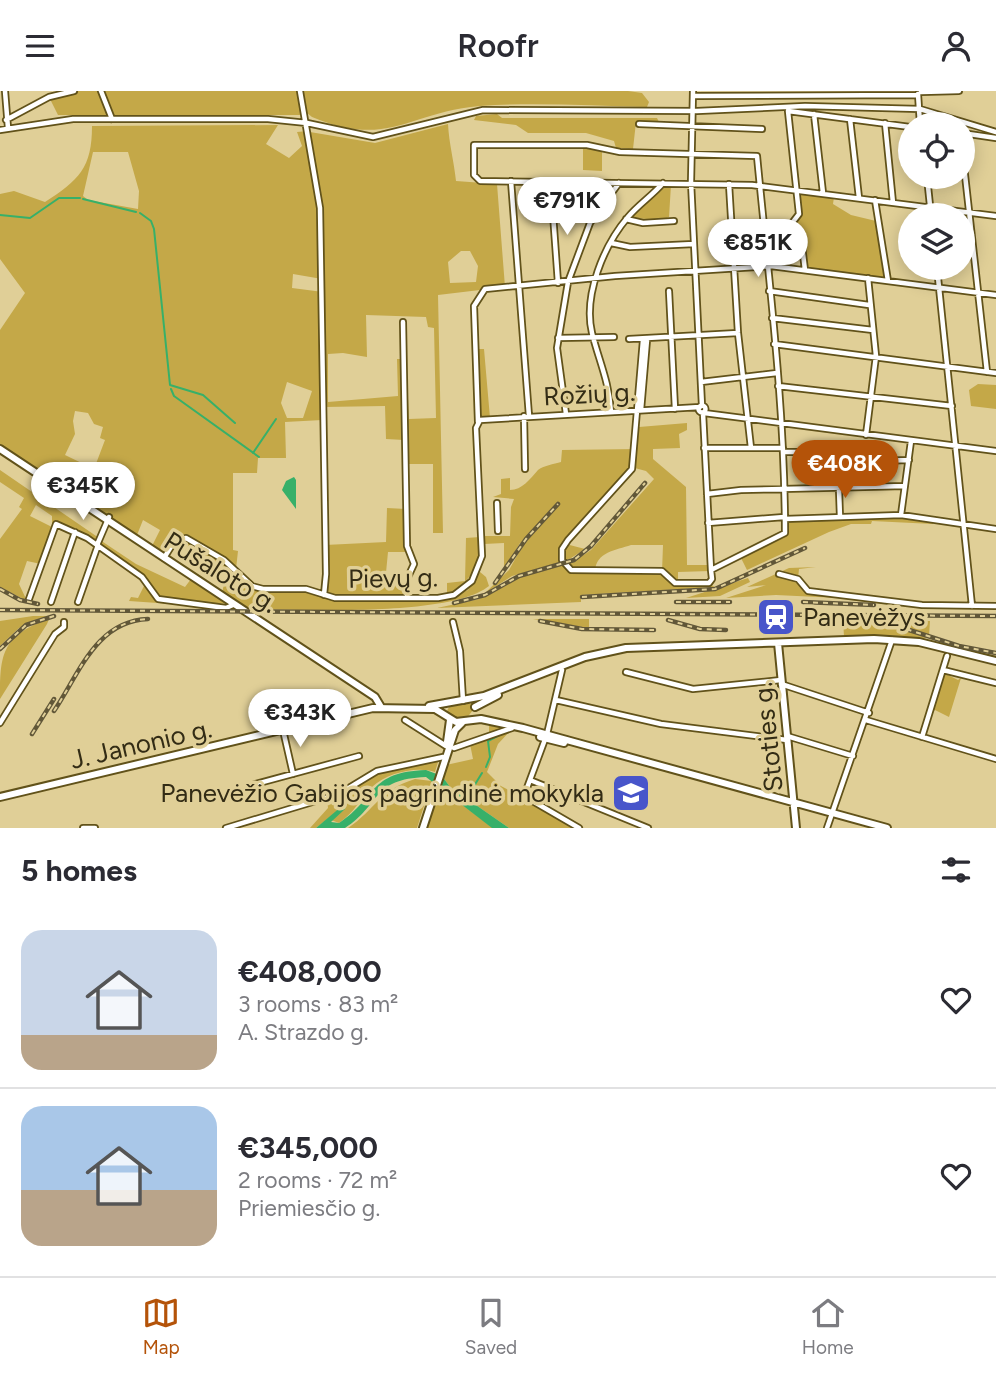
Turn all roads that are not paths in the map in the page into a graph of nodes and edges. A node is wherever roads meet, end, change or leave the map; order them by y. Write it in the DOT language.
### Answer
graph roads {
  1 [pos="5,91"];
  2 [pos="74,91"];
  3 [pos="101,91"];
  4 [pos="300,91"];
  5 [pos="959,91"];
  6 [pos="886,92"];
  7 [pos="694,93"];
  8 [pos="748,93"];
  9 [pos="808,93"];
  10 [pos="837,93"];
  11 [pos="920,93"];
  12 [pos="919,109"];
  13 [pos="693,111"];
  14 [pos="919,112"];
  15 [pos="814,114"];
  16 [pos="850,118"];
  17 [pos="112,119"];
  18 [pos="6,120"];
  19 [pos="307,123"];
  20 [pos="886,123"];
  21 [pos="639,124"];
  22 [pos="692,125"];
  23 [pos="898,125"];
  24 [pos="0,128"];
  25 [pos="8,128"];
  26 [pos="762,129"];
  27 [pos="996,132"];
  28 [pos="975,135"];
  29 [pos="996,138"];
  30 [pos="691,153"];
  31 [pos="511,181"];
  32 [pos="620,182"];
  33 [pos="664,182"];
  34 [pos="691,182"];
  35 [pos="729,184"];
  36 [pos="760,185"];
  37 [pos="796,190"];
  38 [pos="823,194"];
  39 [pos="859,198"];
  40 [pos="875,201"];
  41 [pos="893,203"];
  42 [pos="898,204"];
  43 [pos="598,212"];
  44 [pos="975,214"];
  45 [pos="996,216"];
  46 [pos="626,219"];
  47 [pos="674,221"];
  48 [pos="611,243"];
  49 [pos="694,244"];
  50 [pos="975,263"];
  51 [pos="767,266"];
  52 [pos="734,268"];
  53 [pos="805,270"];
  54 [pos="696,271"];
  55 [pos="597,277"];
  56 [pos="868,278"];
  57 [pos="938,280"];
  58 [pos="888,281"];
  59 [pos="568,282"];
  60 [pos="558,283"];
  61 [pos="520,285"];
  62 [pos="939,288"];
  63 [pos="669,291"];
  64 [pos="769,291"];
  65 [pos="978,293"];
  66 [pos="996,295"];
  67 [pos="869,305"];
  68 [pos="772,318"];
  69 [pos="403,322"];
  70 [pos="873,330"];
  71 [pos="738,333"];
  72 [pos="593,335"];
  73 [pos="699,336"];
  74 [pos="614,337"];
  75 [pos="558,338"];
  76 [pos="671,338"];
  77 [pos="629,339"];
  78 [pos="645,340"];
  79 [pos="774,344"];
  80 [pos="876,356"];
  81 [pos="947,367"];
  82 [pos="987,372"];
  83 [pos="777,373"];
  84 [pos="996,373"];
  85 [pos="743,377"];
  86 [pos="701,381"];
  87 [pos="778,386"];
  88 [pos="872,396"];
  89 [pos="952,406"];
  90 [pos="676,408"];
  91 [pos="639,410"];
  92 [pos="702,410"];
  93 [pos="611,412"];
  94 [pos="566,414"];
  95 [pos="527,416"];
  96 [pos="748,419"];
  97 [pos="478,422"];
  98 [pos="781,424"];
  99 [pos="866,435"];
  100 [pos="911,440"];
  101 [pos="956,446"];
  102 [pos="704,448"];
  103 [pos="751,448"];
  104 [pos="0,449"];
  105 [pos="783,450"];
  106 [pos="996,451"];
  107 [pos="909,460"];
  108 [pos="838,462"];
  109 [pos="525,469"];
  110 [pos="905,486"];
  111 [pos="839,487"];
  112 [pos="784,489"];
  113 [pos="706,494"];
  114 [pos="497,503"];
  115 [pos="901,515"];
  116 [pos="840,517"];
  117 [pos="784,518"];
  118 [pos="108,519"];
  119 [pos="708,523"];
  120 [pos="964,525"];
  121 [pos="996,529"];
  122 [pos="498,531"];
  123 [pos="75,532"];
  124 [pos="97,545"];
  125 [pos="163,559"];
  126 [pos="711,570"];
  127 [pos="779,574"];
  128 [pos="324,595"];
  129 [pos="407,598"];
  130 [pos="29,599"];
  131 [pos="51,602"];
  132 [pos="78,602"];
  133 [pos="233,605"];
  134 [pos="972,606"];
  135 [pos="996,606"];
  136 [pos="64,622"];
  137 [pos="453,622"];
  138 [pos="892,641"];
  139 [pos="778,644"];
  140 [pos="676,648"];
  141 [pos="947,656"];
  142 [pos="996,662"];
  143 [pos="562,670"];
  144 [pos="943,670"];
  145 [pos="626,672"];
  146 [pos="537,678"];
  147 [pos="781,682"];
  148 [pos="996,684"];
  149 [pos="465,700"];
  150 [pos="556,700"];
  151 [pos="450,703"];
  152 [pos="381,707"];
  153 [pos="414,708"];
  154 [pos="475,710"];
  155 [pos="444,713"];
  156 [pos="869,713"];
  157 [pos="481,719"];
  158 [pos="405,720"];
  159 [pos="450,720"];
  160 [pos="866,720"];
  161 [pos="466,721"];
  162 [pos="0,723"];
  163 [pos="509,726"];
  164 [pos="282,730"];
  165 [pos="546,736"];
  166 [pos="922,737"];
  167 [pos="787,738"];
  168 [pos="446,746"];
  169 [pos="454,748"];
  170 [pos="359,756"];
  171 [pos="853,756"];
  172 [pos="444,757"];
  173 [pos="996,759"];
  174 [pos="293,774"];
  175 [pos="530,780"];
  176 [pos="251,785"];
  177 [pos="793,790"];
  178 [pos="0,797"];
  179 [pos="780,799"];
  180 [pos="794,803"];
  181 [pos="810,807"];
  182 [pos="832,813"];
  183 [pos="796,822"];
  184 [pos="83,828"];
  185 [pos="94,828"];
  186 [pos="226,828"];
  187 [pos="422,828"];
  188 [pos="579,828"];
  189 [pos="648,828"];
  190 [pos="827,828"];
  191 [pos="887,828"];
  1 -- 18 [label="street"];
  2 -- 18 [label="street"];
  3 -- 17 [label="street"];
  4 -- 19 [label="street"];
  5 -- 11 [label="street"];
  6 -- 10 [label="street"];
  6 -- 11 [label="street"];
  7 -- 8 [label="street"];
  7 -- 13 [label="street"];
  8 -- 9 [label="street"];
  9 -- 10 [label="street"];
  11 -- 12 [label="street"];
  12 -- 13 [label="street"];
  12 -- 14 [label="street"];
  12 -- 27 [label="street"];
  13 -- 19 [label="street"];
  13 -- 22 [label="street"];
  15 -- 16 [label="street"];
  15 -- 37 [label="street"];
  15 -- 38 [label="street"];
  16 -- 20 [label="street"];
  16 -- 39 [label="street"];
  17 -- 19 [label="street"];
  17 -- 25 [label="street"];
  18 -- 25 [label="street"];
  19 -- 128 [label="street"];
  20 -- 23 [label="street"];
  20 -- 41 [label="street"];
  21 -- 22 [label="street"];
  22 -- 26 [label="street"];
  22 -- 30 [label="street"];
  24 -- 25 [label="street"];
  28 -- 29 [label="street"];
  30 -- 31 [label="street"];
  30 -- 34 [label="street"];
  30 -- 36 [label="street"];
  31 -- 32 [label="street"];
  31 -- 61 [label="street"];
  32 -- 33 [label="street"];
  32 -- 43 [label="street"];
  33 -- 34 [label="street"];
  33 -- 46 [label="street"];
  34 -- 35 [label="street"];
  34 -- 49 [label="street"];
  35 -- 36 [label="street"];
  35 -- 52 [label="street"];
  36 -- 37 [label="street"];
  36 -- 51 [label="street"];
  37 -- 38 [label="street"];
  37 -- 53 [label="street"];
  38 -- 39 [label="street"];
  39 -- 40 [label="street"];
  40 -- 41 [label="street"];
  40 -- 58 [label="street"];
  41 -- 42 [label="street"];
  43 -- 59 [label="street"];
  43 -- 60 [label="street"];
  44 -- 45 [label="street"];
  46 -- 47 [label="street"];
  46 -- 48 [label="street"];
  48 -- 49 [label="street"];
  48 -- 55 [label="street"];
  49 -- 54 [label="street"];
  50 -- 65 [label="street"];
  51 -- 52 [label="street, Pievų g."];
  51 -- 53 [label="street, Pievų g."];
  51 -- 64 [label="street"];
  52 -- 54 [label="street, Pievų g."];
  52 -- 71 [label="street"];
  53 -- 56 [label="street, Pievų g."];
  54 -- 55 [label="street, Pievų g."];
  54 -- 73 [label="street"];
  55 -- 59 [label="street, Pievų g."];
  55 -- 72 [label="street"];
  56 -- 58 [label="street, Pievų g."];
  56 -- 67 [label="street"];
  57 -- 62 [label="street"];
  58 -- 62 [label="street, Pievų g."];
  59 -- 60 [label="street, Pievų g."];
  59 -- 75 [label="street"];
  60 -- 61 [label="street, Pievų g."];
  61 -- 95 [label="street"];
  61 -- 97 [label="street, Pievų g."];
  62 -- 65 [label="street, Pievų g."];
  62 -- 81 [label="street"];
  63 -- 76 [label="street"];
  64 -- 67 [label="street"];
  64 -- 68 [label="street"];
  65 -- 66 [label="street, Pievų g."];
  65 -- 82 [label="street"];
  67 -- 70 [label="street"];
  68 -- 70 [label="street"];
  68 -- 79 [label="street"];
  69 -- 129 [label="street"];
  70 -- 80 [label="street"];
  71 -- 73 [label="street"];
  71 -- 85 [label="street"];
  72 -- 74 [label="street"];
  72 -- 75 [label="street"];
  72 -- 93 [label="street"];
  73 -- 76 [label="street"];
  73 -- 86 [label="street"];
  75 -- 94 [label="street"];
  76 -- 78 [label="street"];
  76 -- 90 [label="street"];
  77 -- 78 [label="street"];
  78 -- 91 [label="street"];
  79 -- 80 [label="street"];
  79 -- 83 [label="street"];
  80 -- 81 [label="street"];
  80 -- 88 [label="street"];
  81 -- 82 [label="street"];
  81 -- 89 [label="street"];
  82 -- 84 [label="street"];
  83 -- 85 [label="street"];
  83 -- 87 [label="street"];
  85 -- 86 [label="street"];
  85 -- 96 [label="street"];
  86 -- 92 [label="street"];
  87 -- 88 [label="street"];
  87 -- 98 [label="street"];
  88 -- 89 [label="street"];
  88 -- 99 [label="street"];
  89 -- 101 [label="street"];
  90 -- 91 [label="street, Rožių g."];
  90 -- 92 [label="street, Rožių g."];
  91 -- 93 [label="street, Rožių g."];
  91 -- 126 [label="street"];
  92 -- 96 [label="street"];
  92 -- 102 [label="street"];
  93 -- 94 [label="street, Rožių g."];
  94 -- 95 [label="street, Rožių g."];
  95 -- 97 [label="street, Rožių g."];
  95 -- 109 [label="street"];
  96 -- 98 [label="street"];
  96 -- 103 [label="street"];
  97 -- 129 [label="street, Pievų g."];
  98 -- 99 [label="street"];
  98 -- 105 [label="street"];
  99 -- 100 [label="street"];
  100 -- 101 [label="street"];
  100 -- 107 [label="street"];
  101 -- 106 [label="street"];
  101 -- 120 [label="street"];
  102 -- 103 [label="street"];
  102 -- 113 [label="street"];
  103 -- 105 [label="street"];
  104 -- 118 [label="main road, Pušaloto g."];
  105 -- 108 [label="street"];
  105 -- 112 [label="street"];
  107 -- 108 [label="street"];
  107 -- 110 [label="street"];
  108 -- 111 [label="street"];
  110 -- 111 [label="street"];
  110 -- 115 [label="street"];
  111 -- 112 [label="street"];
  111 -- 116 [label="street"];
  112 -- 113 [label="street"];
  112 -- 117 [label="street"];
  113 -- 119 [label="street"];
  114 -- 122 [label="street"];
  115 -- 116 [label="street"];
  115 -- 120 [label="street"];
  116 -- 117 [label="street"];
  117 -- 119 [label="street"];
  117 -- 126 [label="street"];
  118 -- 124 [label="street"];
  118 -- 125 [label="main road, Pušaloto g."];
  119 -- 126 [label="street"];
  120 -- 121 [label="street"];
  120 -- 134 [label="street"];
  123 -- 124 [label="street"];
  123 -- 130 [label="street"];
  123 -- 131 [label="street"];
  124 -- 132 [label="street"];
  124 -- 133 [label="street"];
  125 -- 128 [label="street, Pievų g."];
  125 -- 133 [label="main road, Pušaloto g."];
  127 -- 134 [label="street"];
  128 -- 129 [label="street, Pievų g."];
  133 -- 152 [label="main road, Pušaloto g."];
  134 -- 135 [label="street"];
  136 -- 162 [label="street"];
  137 -- 149 [label="street"];
  138 -- 139 [label="main road"];
  138 -- 142 [label="main road"];
  138 -- 156 [label="street"];
  139 -- 140 [label="main road"];
  139 -- 147 [label="main road, Stoties g."];
  140 -- 143 [label="main road"];
  140 -- 146 [label="main road"];
  141 -- 144 [label="street"];
  143 -- 146 [label="main road"];
  143 -- 150 [label="street"];
  144 -- 148 [label="street"];
  144 -- 166 [label="street"];
  145 -- 147 [label="street"];
  146 -- 149 [label="main road"];
  146 -- 154 [label="main road"];
  147 -- 156 [label="street"];
  147 -- 167 [label="main road, Stoties g."];
  149 -- 151 [label="main road"];
  149 -- 154 [label="main road"];
  150 -- 165 [label="street"];
  150 -- 167 [label="street"];
  151 -- 153 [label="main road, J. Janonio g."];
  151 -- 155 [label="main road"];
  152 -- 153 [label="main road, J. Janonio g."];
  152 -- 164 [label="main road, J. Janonio g."];
  153 -- 155 [label="main road, J. Janonio g."];
  154 -- 157 [label="main road"];
  154 -- 161 [label="main road"];
  155 -- 159 [label="main road"];
  156 -- 160 [label="street"];
  157 -- 161 [label="main road"];
  157 -- 163 [label="main road"];
  158 -- 168 [label="street"];
  159 -- 161 [label="main road"];
  159 -- 168 [label="main road"];
  160 -- 166 [label="street"];
  160 -- 171 [label="street"];
  161 -- 172 [label="main road"];
  163 -- 165 [label="main road"];
  163 -- 169 [label="street"];
  164 -- 174 [label="street"];
  164 -- 178 [label="main road, J. Janonio g."];
  165 -- 175 [label="street"];
  165 -- 179 [label="main road"];
  166 -- 173 [label="street"];
  167 -- 171 [label="street"];
  167 -- 177 [label="main road, Stoties g."];
  168 -- 172 [label="main road"];
  170 -- 174 [label="street"];
  171 -- 182 [label="street"];
  172 -- 186 [label="street"];
  172 -- 187 [label="main road"];
  174 -- 176 [label="street"];
  175 -- 188 [label="street"];
  175 -- 189 [label="street"];
  177 -- 179 [label="main road"];
  177 -- 180 [label="main road, Stoties g."];
  179 -- 180 [label="main road"];
  179 -- 183 [label="main road"];
  180 -- 181 [label="main road"];
  180 -- 183 [label="main road, Stoties g."];
  181 -- 182 [label="main road"];
  181 -- 183 [label="main road"];
  182 -- 190 [label="street"];
  182 -- 191 [label="main road"];
  184 -- 185 [label="street"];
}
